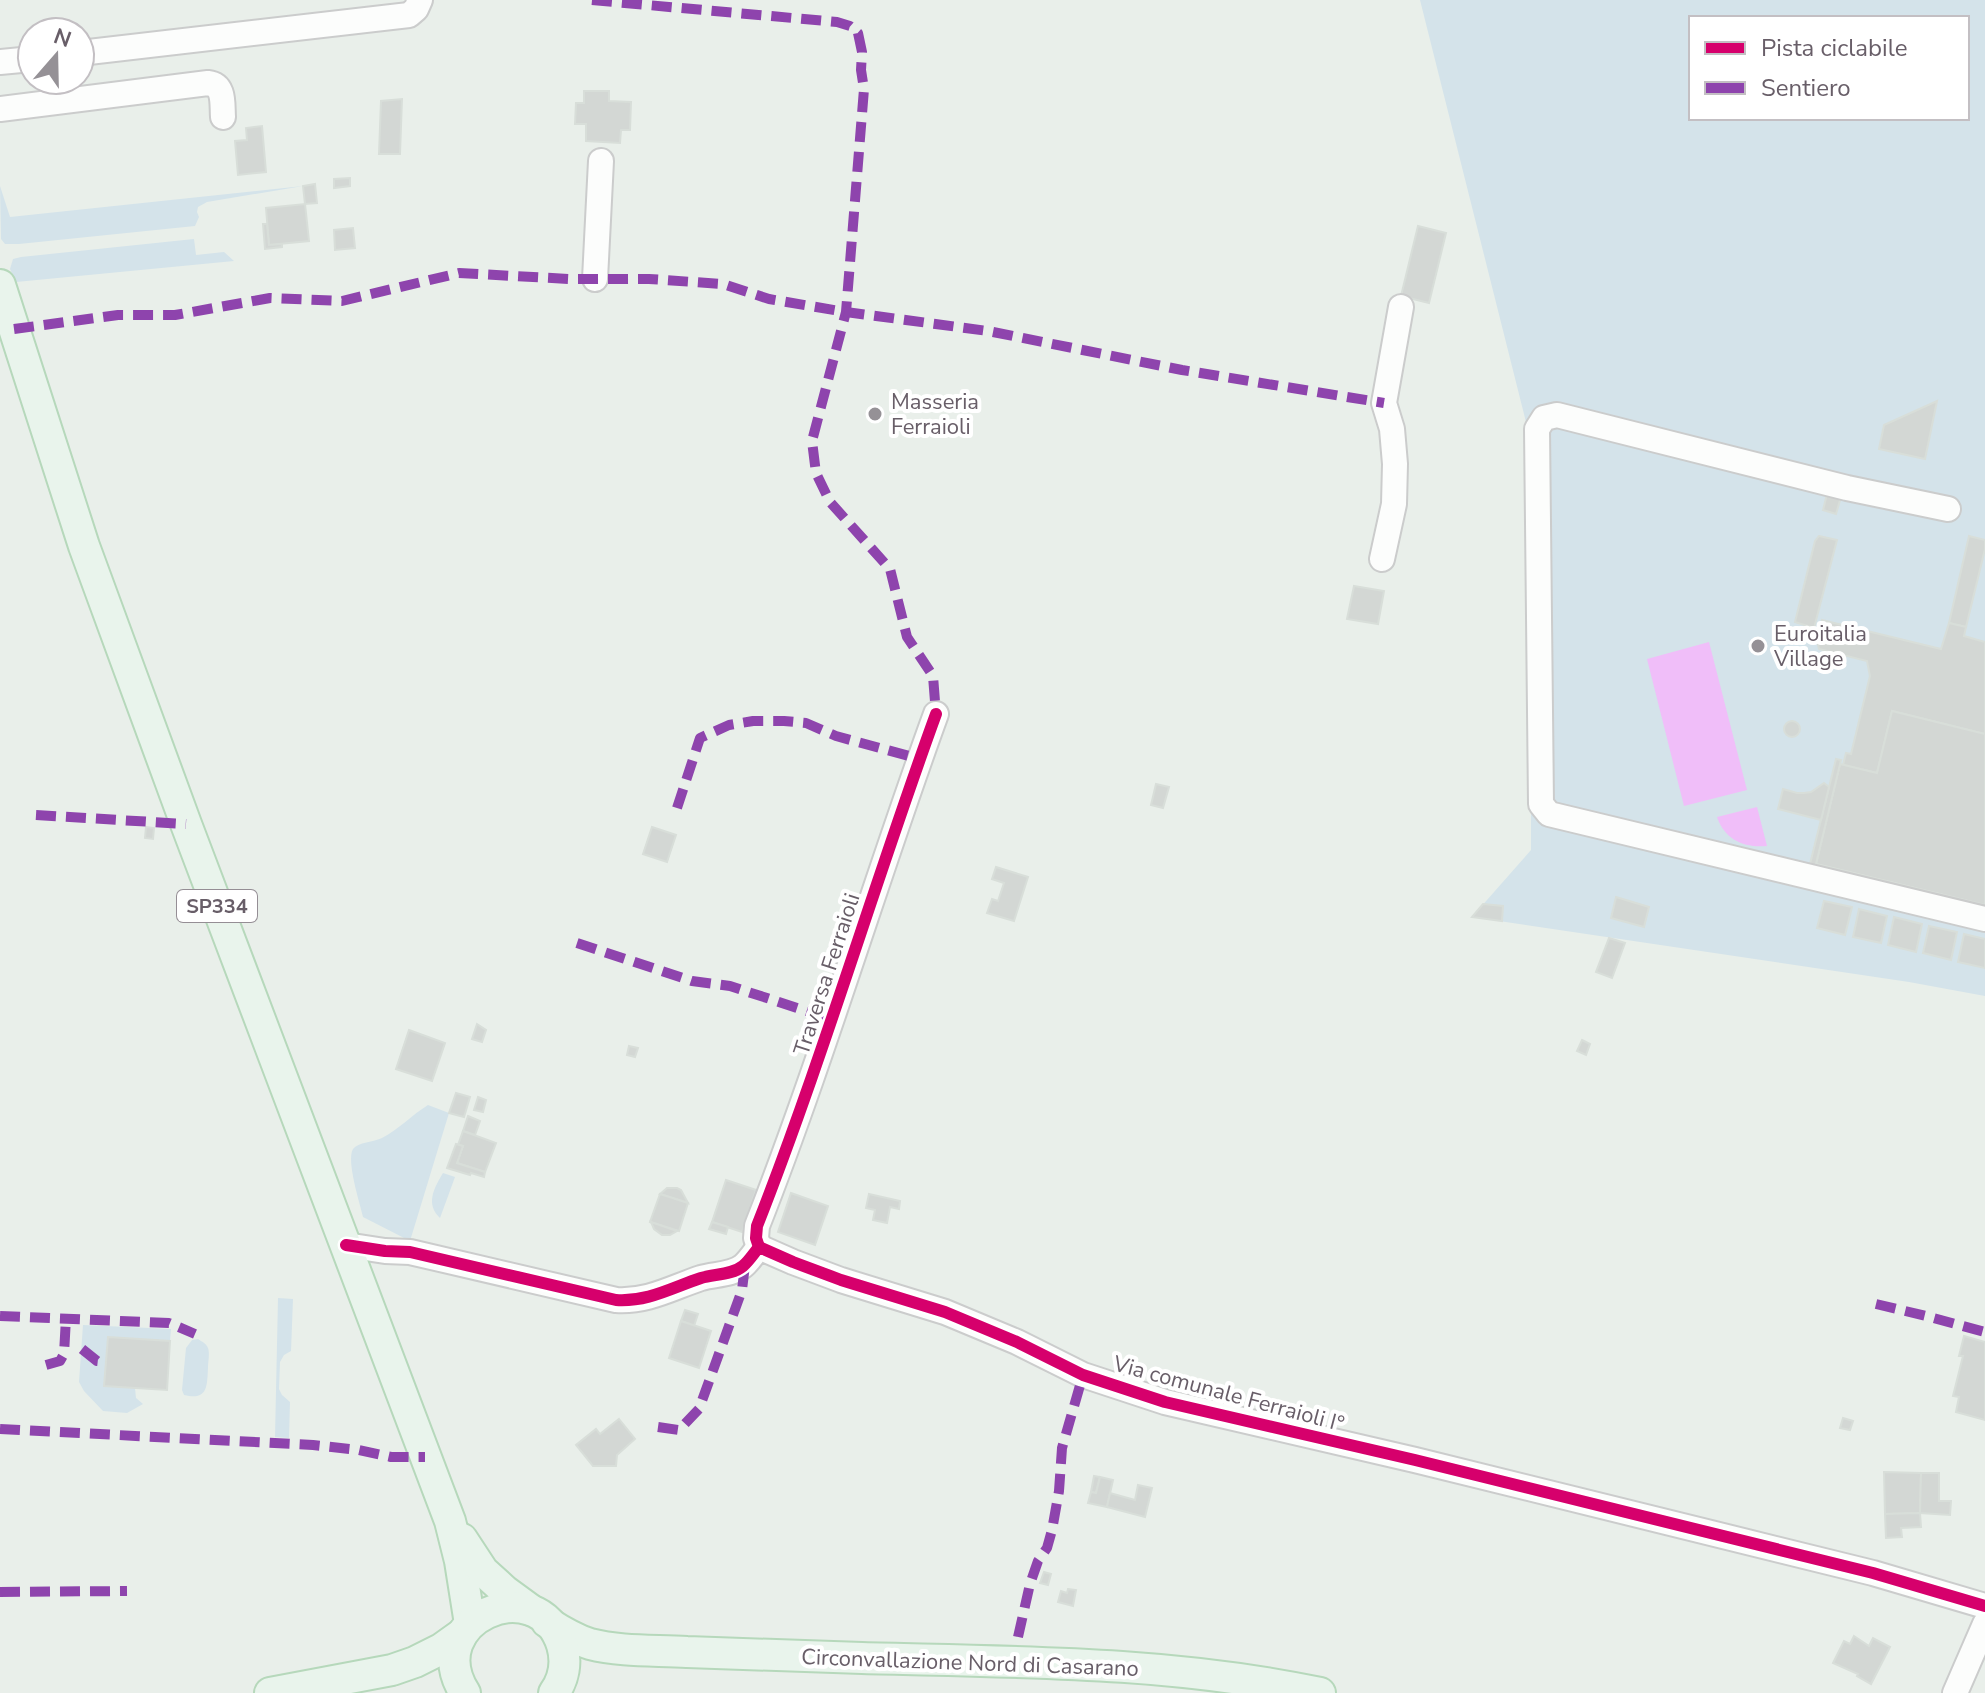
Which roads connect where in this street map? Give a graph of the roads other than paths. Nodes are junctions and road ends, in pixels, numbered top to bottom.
1 (420, 0) edge
2 (96, 51) edge
3 (0, 109) edge
4 (223, 117) dead end
5 (601, 161) dead end
6 (595, 279) dead end
7 (0, 285) edge
8 (1401, 307) dead end
9 (1948, 509) dead end
10 (1382, 559) dead end
11 (936, 714) dead end
12 (1985, 919) edge
13 (346, 1245) junction
14 (759, 1247) junction
15 (450, 1521) junction
16 (1985, 1606) edge
17 (542, 1618) junction
18 (1985, 1624) edge
19 (466, 1629) junction
20 (618, 1649) junction
21 (392, 1670) junction
22 (557, 1688) edge
23 (270, 1693) edge
24 (458, 1693) edge
25 (465, 1693) edge
26 (1320, 1693) edge
27 (1955, 1693) edge

1 - 2 street
3 - 4 street
5 - 6 street
7 - 13 main road, SP334
8 - 10 street
9 - 12 street
11 - 14 street, Traversa Ferraioli
13 - 14 street
13 - 15 main road, SP334
14 - 16 street, Via comunale Ferraioli I°
15 - 17 main road
15 - 19 main road
17 - 19 main road
17 - 20 main road
17 - 22 main road
18 - 27 street
19 - 21 main road
19 - 25 main road
20 - 22 main road
20 - 26 main road, Circonvallazione Nord di Casarano
21 - 23 main road
21 - 24 main road

